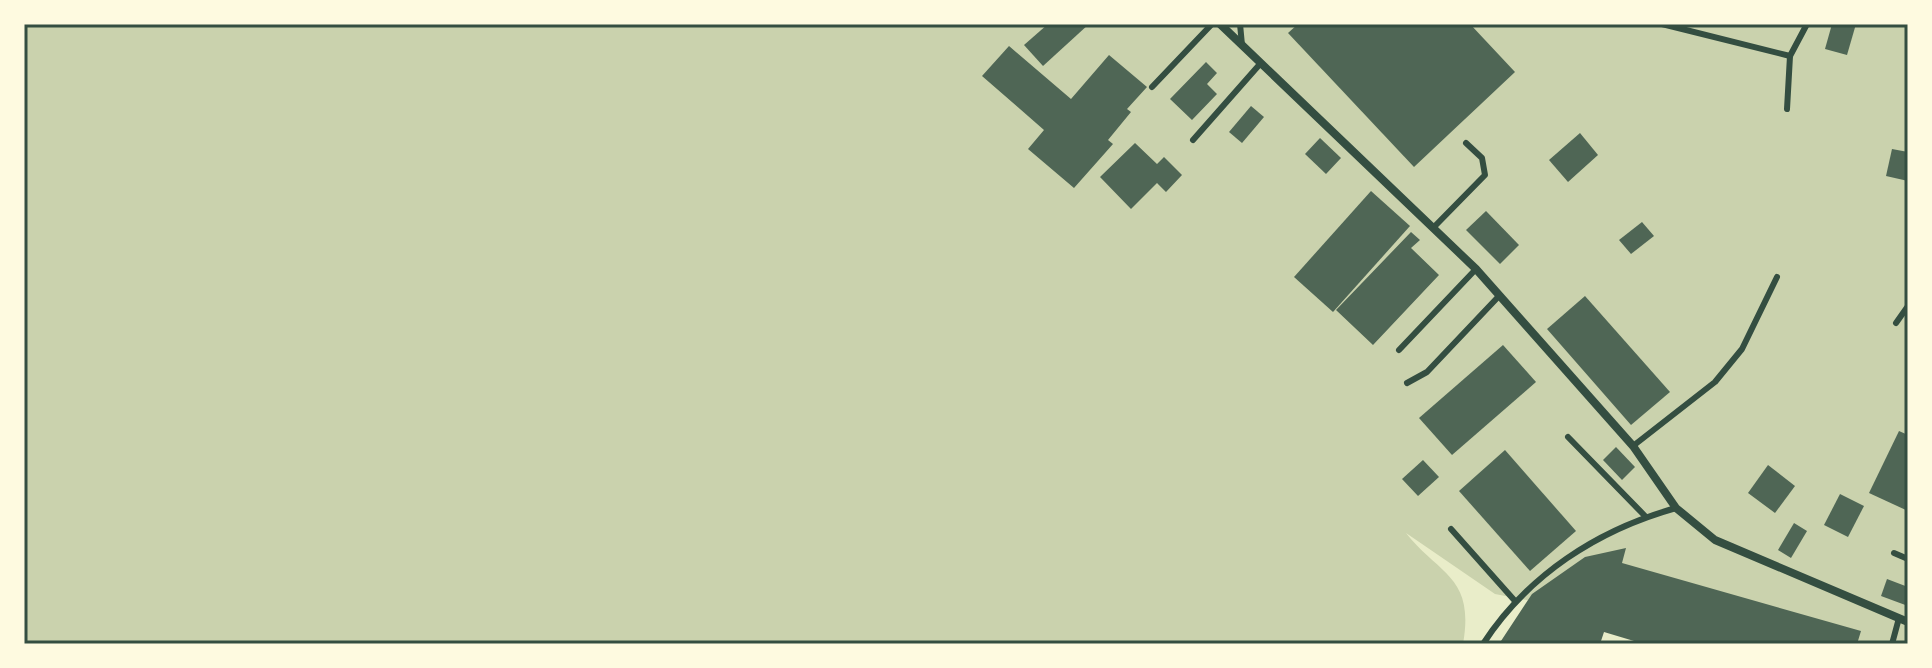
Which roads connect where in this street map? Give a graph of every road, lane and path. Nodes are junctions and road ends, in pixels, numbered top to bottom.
1 (1212, 24) edge
2 (1220, 24) edge
3 (1240, 24) edge
4 (1662, 24) edge
5 (1807, 24) edge
6 (1242, 45) junction
7 (1790, 56) junction
8 (1260, 64) junction
9 (1152, 87) dead end
10 (1787, 109) dead end
11 (1193, 140) dead end
12 (1466, 143) dead end
13 (1433, 228) junction
14 (1476, 269) junction
15 (1777, 277) dead end
16 (1499, 296) junction
17 (1908, 306) edge
18 (1896, 323) dead end
19 (1399, 350) dead end
20 (1407, 383) dead end
21 (1568, 437) dead end
22 (1633, 446) junction
23 (1676, 508) junction
24 (1645, 516) junction
25 (1451, 529) dead end
26 (1894, 553) dead end
27 (1908, 559) edge
28 (1515, 601) junction
29 (1903, 620) edge
30 (1483, 644) edge
31 (1892, 644) edge

1 - 9 lane
2 - 6 street
3 - 6 lane
4 - 7 lane
5 - 7 lane
6 - 8 street
7 - 10 lane
8 - 11 lane
8 - 13 street
12 - 13 lane
13 - 14 street
14 - 16 street
14 - 19 lane
15 - 22 lane
16 - 20 lane
16 - 22 street
17 - 18 lane
21 - 24 lane
22 - 23 street
23 - 24 lane
23 - 29 street
24 - 28 lane
25 - 28 lane
26 - 27 lane
28 - 30 lane
29 - 31 lane

